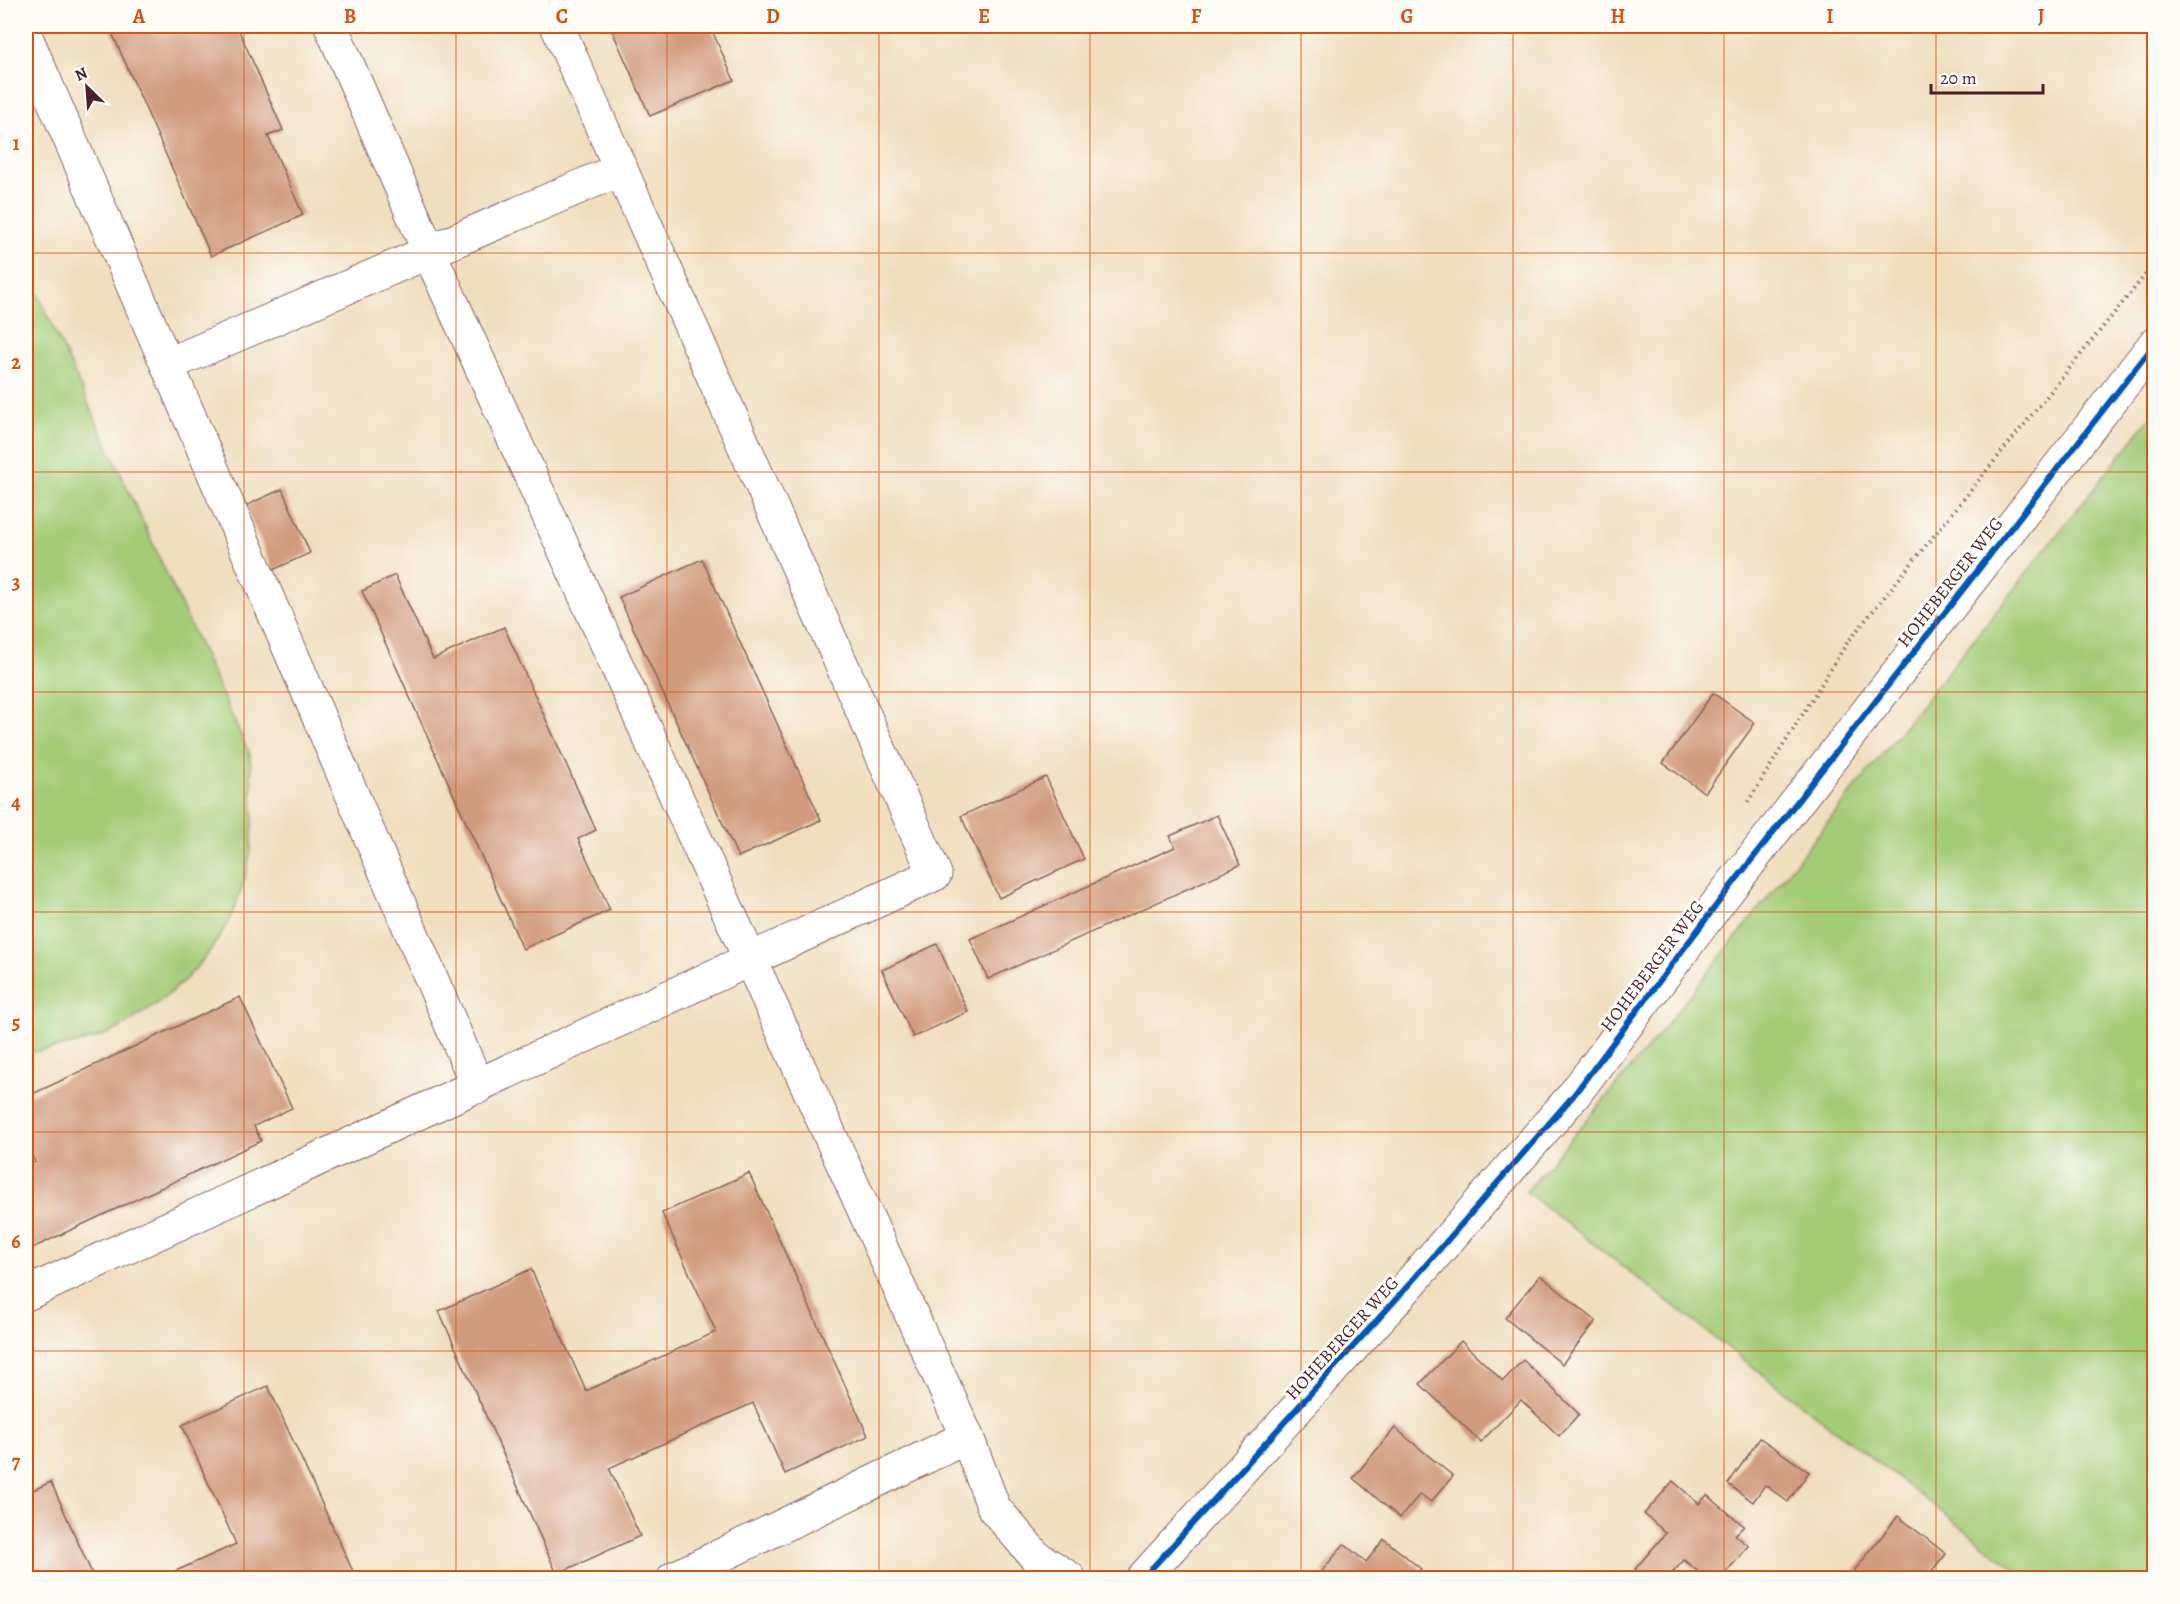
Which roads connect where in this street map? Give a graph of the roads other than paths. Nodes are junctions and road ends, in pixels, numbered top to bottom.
1 (331, 26) edge
2 (557, 26) edge
3 (26, 37) edge
4 (621, 169) junction
5 (429, 252) junction
6 (2154, 345) edge
7 (167, 365) junction
8 (750, 960) junction
9 (477, 1087) junction
10 (26, 1294) edge
11 (967, 1437) junction
12 (674, 1578) edge
13 (1070, 1578) edge
14 (1143, 1578) edge

1 - 5 street
2 - 4 street
3 - 7 street
4 - 5 street
4 - 8 street
5 - 7 street
5 - 8 street
6 - 14 street, HOHEBERGER WEG
7 - 9 street
8 - 9 street
8 - 11 street
9 - 10 street
11 - 12 street
11 - 13 street

